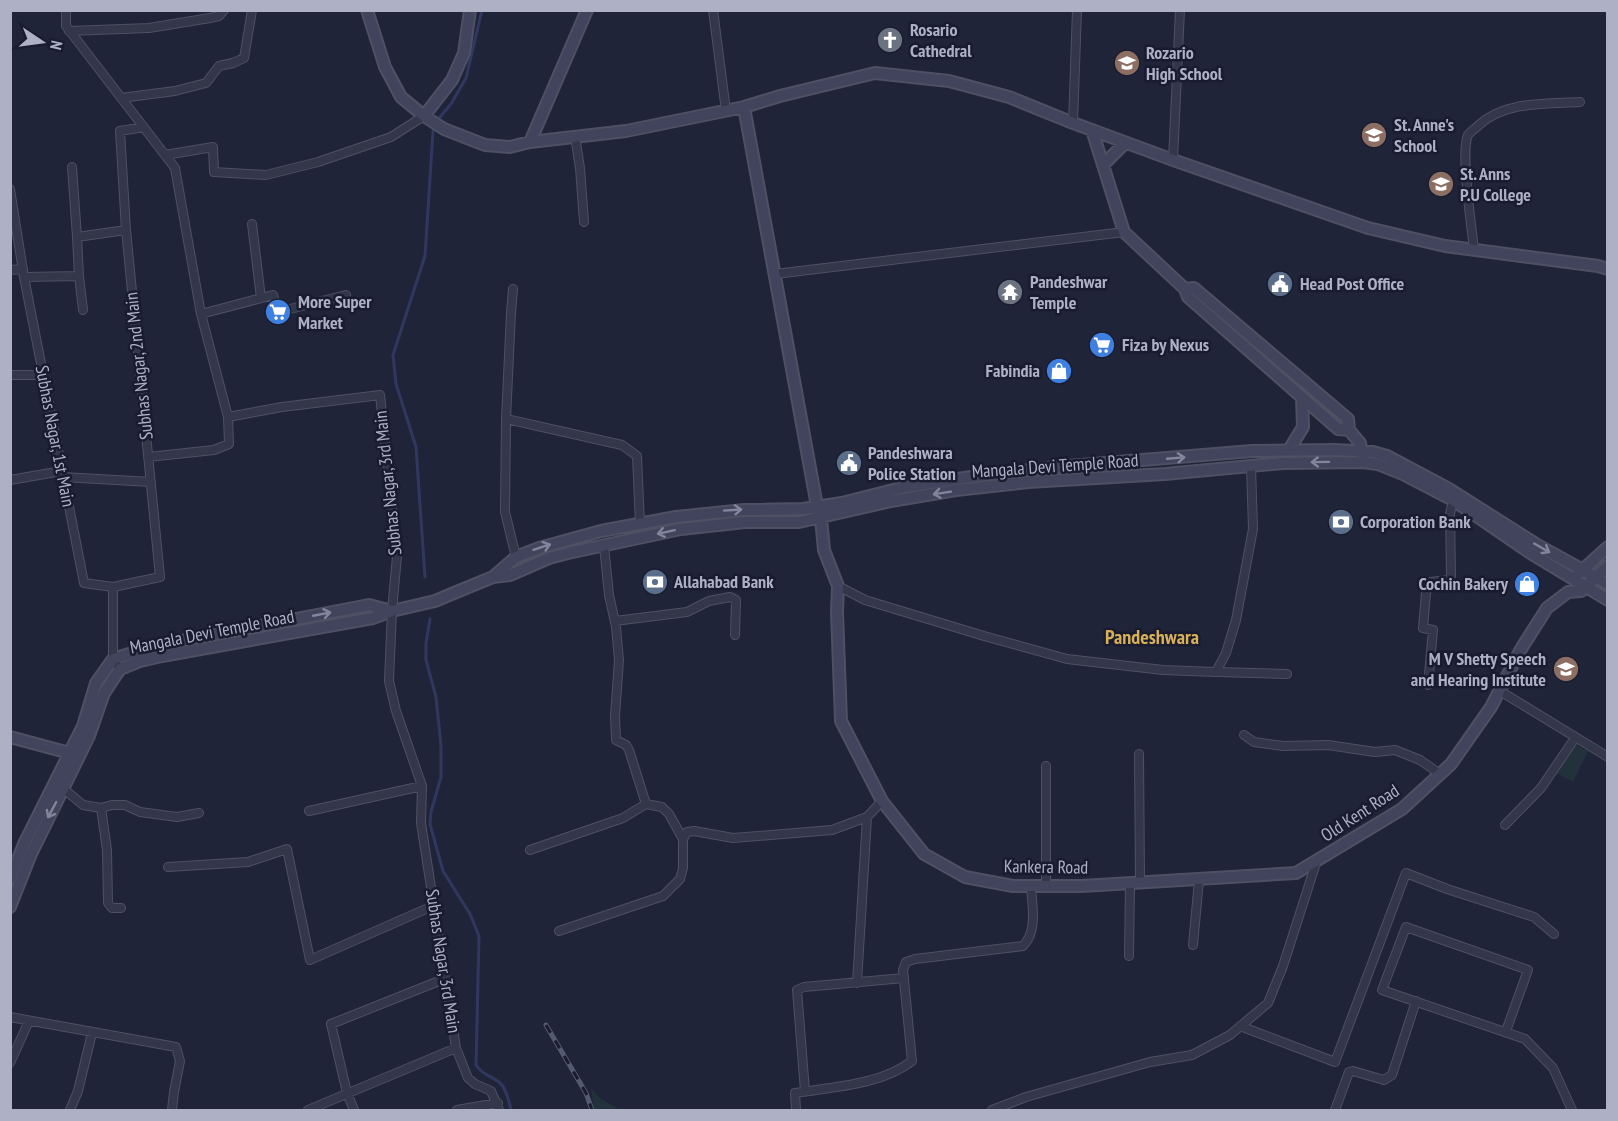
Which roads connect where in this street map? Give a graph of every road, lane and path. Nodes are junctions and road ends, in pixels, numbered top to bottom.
1 (66, 10) edge
2 (224, 10) edge
3 (252, 10) edge
4 (367, 10) edge
5 (470, 10) edge
6 (587, 10) edge
7 (713, 10) edge
8 (1077, 10) edge
9 (1180, 10) edge
10 (69, 31) junction
11 (121, 98) junction
12 (1580, 102) dead end
13 (744, 107) junction
14 (726, 111) junction
15 (424, 116) junction
16 (1073, 123) junction
17 (144, 127) junction
18 (1092, 130) junction
19 (575, 136) junction
20 (530, 142) junction
21 (1125, 143) junction
22 (165, 155) junction
23 (1173, 160) junction
24 (1103, 165) junction
25 (72, 167) dead end
26 (10, 189) edge
27 (12, 213) edge
28 (584, 222) dead end
29 (252, 224) dead end
30 (126, 230) junction
31 (1124, 232) junction
32 (77, 237) junction
33 (1474, 250) junction
34 (1608, 269) edge
35 (10, 270) edge
36 (23, 273) junction
37 (775, 274) junction
38 (80, 276) junction
39 (513, 289) dead end
40 (1185, 289) junction
41 (346, 295) dead end
42 (261, 298) junction
43 (83, 310) dead end
44 (201, 314) junction
45 (10, 375) edge
46 (43, 375) junction
47 (1302, 398) junction
48 (228, 417) junction
49 (506, 418) junction
50 (1349, 430) junction
51 (1289, 450) junction
52 (148, 457) junction
53 (1362, 457) junction
54 (1251, 466) junction
55 (63, 474) junction
56 (10, 480) edge
57 (151, 482) junction
58 (878, 499) junction
59 (1453, 500) junction
60 (817, 506) junction
61 (821, 518) junction
62 (640, 524) junction
63 (601, 531) junction
64 (604, 546) junction
65 (1608, 547) edge
66 (516, 557) junction
67 (1608, 566) edge
68 (1582, 570) junction
69 (493, 577) junction
70 (1596, 577) junction
71 (1573, 579) junction
72 (1608, 584) edge
73 (838, 586) junction
74 (113, 587) junction
75 (1586, 587) junction
76 (1568, 592) junction
77 (1608, 600) edge
78 (392, 611) junction
79 (615, 621) junction
80 (735, 635) dead end
81 (113, 659) junction
82 (120, 669) junction
83 (1216, 672) junction
84 (1287, 674) dead end
85 (1428, 685) dead end
86 (1500, 691) junction
87 (1244, 735) dead end
88 (10, 737) edge
89 (1575, 738) junction
90 (76, 754) junction
91 (1139, 754) dead end
92 (1608, 757) edge
93 (1046, 766) dead end
94 (1440, 774) junction
95 (422, 786) junction
96 (64, 789) junction
97 (882, 801) junction
98 (646, 804) junction
99 (101, 808) junction
100 (309, 811) dead end
101 (199, 813) dead end
102 (867, 817) junction
103 (1505, 825) dead end
104 (683, 839) junction
105 (530, 850) dead end
106 (1318, 859) junction
107 (168, 867) dead end
108 (10, 879) edge
109 (1199, 880) junction
110 (1135, 883) junction
111 (1031, 886) junction
112 (1046, 886) junction
113 (435, 905) junction
114 (10, 907) edge
115 (121, 908) dead end
116 (559, 931) dead end
117 (1554, 934) dead end
118 (1193, 945) dead end
119 (1129, 956) dead end
120 (904, 978) junction
121 (444, 979) junction
122 (857, 983) junction
123 (1416, 1001) junction
124 (10, 1017) edge
125 (29, 1021) junction
126 (1240, 1026) junction
127 (1506, 1031) junction
128 (92, 1033) junction
129 (456, 1048) junction
130 (10, 1064) edge
131 (805, 1092) junction
132 (347, 1093) junction
133 (499, 1107) edge
134 (70, 1110) edge
135 (172, 1110) edge
136 (308, 1110) edge
137 (354, 1110) edge
138 (457, 1110) edge
139 (795, 1110) edge
140 (992, 1110) edge
141 (1335, 1110) edge
142 (1572, 1110) edge

1 - 10 street
2 - 10 street
3 - 11 street
4 - 15 main road
5 - 15 main road
6 - 20 main road
7 - 14 street
8 - 16 street
9 - 23 street
10 - 11 street
11 - 17 street
12 - 33 street
13 - 14 main road
13 - 16 main road
13 - 37 main road
14 - 19 main road
15 - 20 main road
15 - 22 street
16 - 18 main road
17 - 22 street
17 - 30 street, Subhas Nagar, 2nd Main
18 - 21 main road
18 - 24 main road
19 - 20 main road
19 - 28 street
21 - 23 main road
21 - 24 main road
22 - 44 street
23 - 33 main road
24 - 31 main road
25 - 32 street
26 - 27 street, Subhas Nagar, 1st Main
27 - 36 street, Subhas Nagar, 1st Main
29 - 42 street
30 - 32 street
30 - 52 street, Subhas Nagar, 2nd Main
31 - 37 street
31 - 40 main road
32 - 38 street
33 - 34 main road
35 - 36 street
36 - 38 street
36 - 46 street, Subhas Nagar, 1st Main
37 - 60 main road
38 - 43 street
39 - 49 street
40 - 47 main road
40 - 50 main road
41 - 42 street
42 - 44 street
44 - 48 street
45 - 46 street
46 - 55 street, Subhas Nagar, 1st Main
47 - 50 main road
47 - 51 main road
48 - 52 street
48 - 78 street, Subhas Nagar, 3rd Main
49 - 62 street
49 - 66 street
50 - 53 main road
51 - 53 main road, Mangala Devi Temple Road
58 -> 51 main road, Mangala Devi Temple Road
52 - 57 street, Subhas Nagar, 2nd Main
53 -> 54 main road, Mangala Devi Temple Road
53 - 59 main road, Mangala Devi Temple Road
53 -> 68 main road
54 -> 58 main road, Mangala Devi Temple Road
54 - 83 street
55 - 56 street
55 - 57 street
55 - 74 street, Subhas Nagar, 1st Main
57 - 74 street, Subhas Nagar, 2nd Main
58 - 60 main road, Mangala Devi Temple Road
58 - 61 main road, Mangala Devi Temple Road
59 - 71 main road, Mangala Devi Temple Road
59 - 85 street
60 - 61 main road
62 -> 60 main road, Mangala Devi Temple Road
61 -> 64 main road, Mangala Devi Temple Road
61 - 73 main road
62 - 63 main road, Mangala Devi Temple Road
63 - 64 main road
66 -> 63 main road, Mangala Devi Temple Road
64 - 69 main road, Mangala Devi Temple Road
64 - 79 street
65 - 68 main road
66 - 69 main road, Mangala Devi Temple Road
67 - 70 main road
68 - 70 main road
68 - 71 main road
69 - 78 main road, Mangala Devi Temple Road
70 - 72 main road
70 - 75 main road
71 - 75 main road, Mangala Devi Temple Road
71 - 76 main road
73 - 83 street
73 - 97 main road, Kankera Road
74 - 81 street
75 - 76 main road
75 - 77 main road, Mangala Devi Temple Road
76 - 86 main road, Old Kent Road
81 -> 78 main road, Mangala Devi Temple Road
78 - 82 main road, Mangala Devi Temple Road
78 - 95 street, Subhas Nagar, 3rd Main
79 - 80 street
79 - 98 street
81 - 82 street
81 - 90 main road, Mangala Devi Temple Road
82 - 90 main road, Mangala Devi Temple Road
83 - 84 street
86 - 89 street
86 - 94 main road, Old Kent Road
87 - 94 street
88 - 90 main road
89 - 92 street
89 - 103 street
90 - 96 main road, Mangala Devi Temple Road
90 - 108 main road, Mangala Devi Temple Road
91 - 110 street
93 - 112 street
94 - 106 main road, Old Kent Road
95 - 100 street
95 - 113 street, Subhas Nagar, 3rd Main
96 - 99 street
96 -> 114 main road, Mangala Devi Temple Road
97 - 102 street
97 - 111 main road, Kankera Road
98 - 104 street
98 - 105 street
99 - 101 street
99 - 115 street
102 - 104 street
102 - 122 street
104 - 116 street
106 - 109 main road, Kankera Road
106 - 126 street
107 - 113 street
109 - 110 main road, Kankera Road
109 - 118 street
110 - 112 main road, Kankera Road
110 - 119 street
111 - 112 main road, Kankera Road
111 - 120 street
113 - 121 street, Subhas Nagar, 3rd Main
117 - 126 street
120 - 122 street
120 - 131 street
121 - 129 street, Subhas Nagar, 3rd Main
121 - 132 street
122 - 131 street
123 - 127 street
123 - 127 street
123 - 141 street
124 - 125 street
125 - 128 street
125 - 130 street
126 - 140 street
127 - 142 street
128 - 134 street
128 - 135 street
129 - 132 street
129 - 133 street, Subhas Nagar, 3rd Main
131 - 139 street
132 - 136 street
132 - 137 street
133 - 138 street

